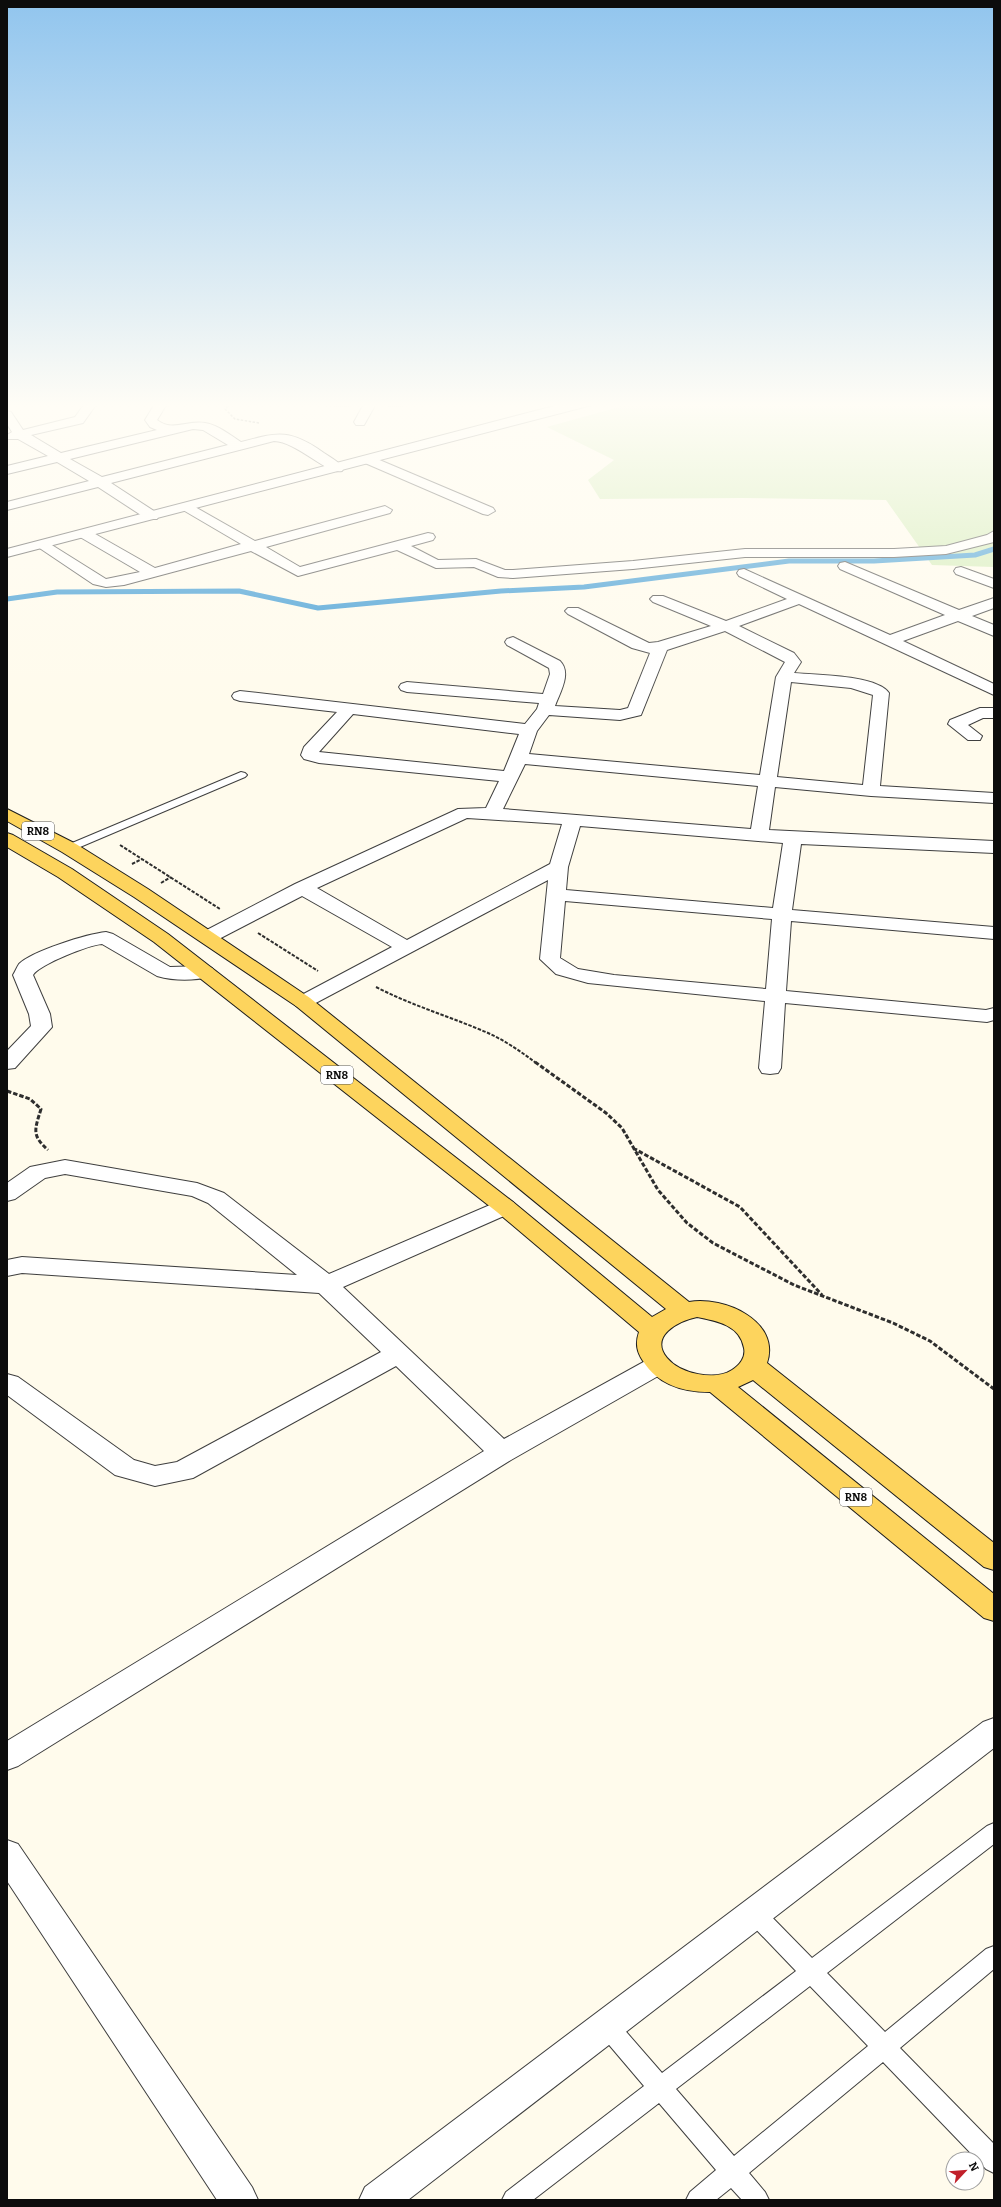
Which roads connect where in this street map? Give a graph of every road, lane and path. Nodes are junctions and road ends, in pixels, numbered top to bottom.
1 (135, 505) edge
2 (196, 505) edge
3 (472, 505) edge
4 (188, 507) junction
5 (385, 510) dead end
6 (488, 512) dead end
7 (152, 516) junction
8 (85, 534) junction
9 (994, 535) edge
10 (428, 537) dead end
11 (42, 545) junction
12 (252, 546) junction
13 (398, 546) junction
14 (7, 553) edge
15 (845, 566) dead end
16 (961, 571) dead end
17 (153, 573) junction
18 (744, 573) dead end
19 (994, 584) edge
20 (658, 599) dead end
21 (800, 599) junction
22 (994, 603) edge
23 (573, 611) dead end
24 (959, 616) junction
25 (726, 626) junction
26 (994, 631) edge
27 (889, 641) junction
28 (513, 642) dead end
29 (660, 647) junction
30 (784, 677) junction
31 (407, 687) dead end
32 (994, 690) edge
33 (240, 696) dead end
34 (547, 704) junction
35 (349, 709) junction
36 (994, 713) edge
37 (529, 730) junction
38 (974, 736) dead end
39 (519, 758) junction
40 (241, 775) dead end
41 (508, 777) junction
42 (766, 782) junction
43 (871, 791) junction
44 (994, 798) edge
45 (492, 813) junction
46 (7, 814) edge
47 (572, 821) junction
48 (102, 834) junction
49 (759, 835) junction
50 (793, 838) junction
51 (7, 839) edge
52 (994, 847) edge
53 (69, 848) junction
54 (559, 867) junction
55 (302, 888) junction
56 (557, 895) junction
57 (782, 914) junction
58 (238, 920) junction
59 (994, 934) edge
60 (208, 937) junction
61 (407, 948) junction
62 (205, 972) junction
63 (339, 984) junction
64 (776, 996) junction
65 (303, 1002) junction
66 (994, 1014) edge
67 (7, 1063) edge
68 (770, 1068) dead end
69 (7, 1091) edge
70 (633, 1148) junction
71 (65, 1167) junction
72 (7, 1194) edge
73 (505, 1207) junction
74 (7, 1268) edge
75 (326, 1285) junction
76 (824, 1297) junction
77 (684, 1310) junction
78 (652, 1330) junction
79 (398, 1354) junction
80 (658, 1365) junction
81 (753, 1366) junction
82 (9, 1383) dead end
83 (717, 1384) junction
84 (994, 1389) edge
85 (502, 1453) junction
86 (994, 1559) edge
87 (994, 1610) edge
88 (994, 1731) edge
89 (7, 1758) edge
90 (994, 1832) edge
91 (7, 1854) edge
92 (754, 1913) junction
93 (994, 1956) edge
94 (811, 1972) junction
95 (607, 2026) junction
96 (884, 2046) junction
97 (661, 2088) junction
98 (994, 2161) edge
99 (732, 2172) junction
100 (239, 2200) edge
101 (378, 2200) edge
102 (514, 2200) edge
103 (698, 2200) edge
104 (757, 2200) edge

1 - 7 street
2 - 4 street
3 - 6 street
4 - 7 street
4 - 12 street
5 - 12 street
7 - 8 street
8 - 11 street
8 - 17 street
9 - 13 street
10 - 13 street
11 - 14 street
11 - 17 street
12 - 13 street
12 - 17 street
15 - 24 street
16 - 19 street
18 - 21 street
20 - 25 street
21 - 25 street
21 - 27 street
22 - 24 street
23 - 29 street
24 - 26 street
24 - 27 street
25 - 29 street
25 - 30 street
27 - 32 street
28 - 34 street
29 - 34 street
30 - 42 street
30 - 43 street
31 - 34 street
33 - 35 street
34 - 37 street
35 - 37 street
35 - 41 street
36 - 38 street
37 - 39 street
39 - 41 street
39 - 42 street
40 - 48 lane
41 - 45 street
42 - 43 street
42 - 49 street
43 - 44 street
45 - 47 street
45 - 55 street
46 - 53 main road, RN8
47 - 49 street
47 - 54 street
48 - 53 lane
48 - 58 path
49 - 50 street
50 - 52 street
50 - 57 street
51 - 62 main road, RN8
53 - 60 main road, RN8
54 - 56 street
54 - 61 street
55 - 58 street
55 - 61 street
56 - 57 street
56 - 64 street
57 - 59 street
57 - 64 street
58 - 60 street
58 - 63 path
60 - 65 main road, RN8
61 - 63 street
62 - 67 street
62 - 73 main road, RN8
63 - 65 street
63 - 70 path
64 - 66 street
64 - 68 street
65 - 77 main road, RN8
69 - 71 path
70 - 76 path
70 - 76 path
71 - 72 street
71 - 75 street
73 - 75 street
73 - 78 main road, RN8
74 - 75 street
75 - 79 street
76 - 84 path
77 - 78 main road
77 - 81 main road
78 - 80 main road
79 - 82 street
79 - 85 street
80 - 83 main road
80 - 85 street
81 - 83 main road
81 - 86 main road
83 - 87 main road, RN8
85 - 89 street
88 - 92 street
90 - 94 lane
91 - 100 street
92 - 94 lane
92 - 95 street
93 - 96 lane
94 - 96 lane
94 - 97 lane
95 - 97 lane
95 - 101 street
96 - 98 lane
96 - 99 lane
97 - 99 lane
97 - 102 lane
99 - 103 lane
99 - 104 lane

